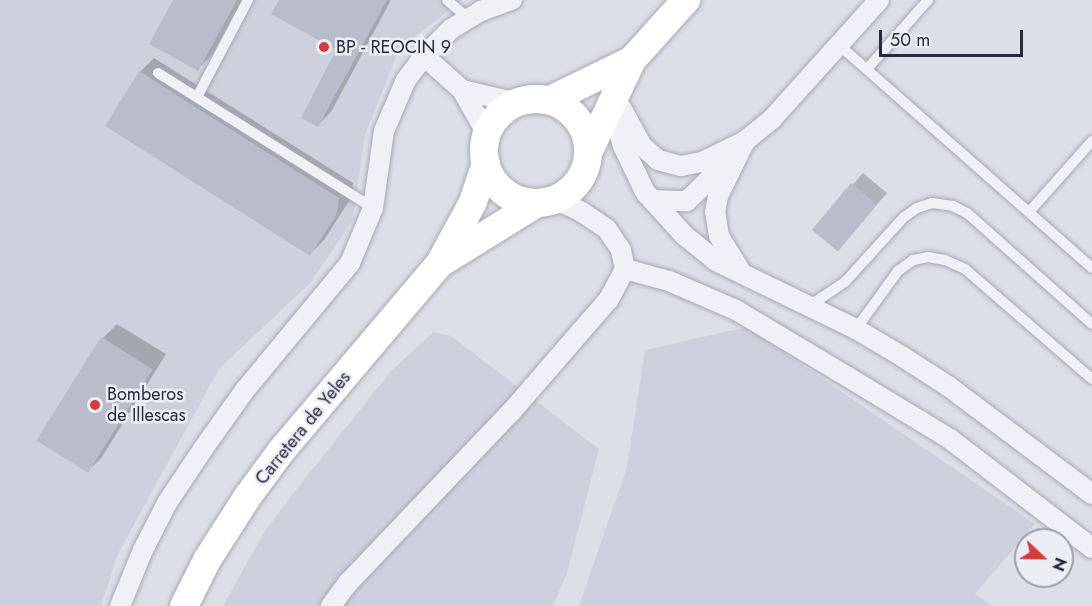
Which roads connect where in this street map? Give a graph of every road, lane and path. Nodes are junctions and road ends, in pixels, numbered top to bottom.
1 (248, 0) edge
2 (447, 0) edge
3 (513, 0) edge
4 (686, 0) edge
5 (879, 0) edge
6 (928, 0) edge
7 (468, 18) junction
8 (838, 45) junction
9 (423, 56) junction
10 (632, 60) junction
11 (867, 69) junction
12 (158, 73) dead end
13 (462, 90) junction
14 (196, 97) junction
15 (552, 99) junction
16 (614, 99) junction
17 (514, 102) junction
18 (486, 132) junction
19 (745, 141) junction
20 (1092, 141) edge
21 (590, 151) junction
22 (486, 163) junction
23 (652, 200) junction
24 (545, 203) junction
25 (373, 208) junction
26 (1029, 213) junction
27 (440, 263) junction
28 (1092, 268) edge
29 (626, 269) junction
30 (742, 274) junction
31 (809, 306) junction
32 (1092, 324) edge
33 (856, 329) junction
34 (1092, 379) edge
35 (1092, 494) edge
36 (1092, 548) edge
37 (120, 606) edge
38 (184, 606) edge
39 (331, 606) edge

1 - 14 lane
2 - 7 lane
3 - 7 street
4 - 10 main road
5 - 8 street
6 - 11 lane
7 - 9 street
8 - 11 lane
8 - 19 street
9 - 13 street
9 - 25 street
10 - 15 main road
10 - 16 main road
11 - 26 lane
12 - 14 lane
13 - 17 street
13 - 18 street
14 - 25 lane
15 - 17 main road
15 - 21 main road
16 - 19 street
16 - 21 main road
16 - 23 street
17 - 18 main road
18 - 22 main road
19 - 23 street
19 - 30 street
20 - 26 lane
21 - 24 main road
22 - 24 main road
22 - 27 main road, Carretera de Yeles
23 - 30 street
24 - 27 main road, Carretera de Yeles
24 - 29 street
25 - 37 street
26 - 28 lane
27 - 38 main road, Carretera de Yeles
29 - 36 street
29 - 39 street
30 - 31 street
31 - 32 lane
31 - 33 street
33 - 34 lane
33 - 35 street

